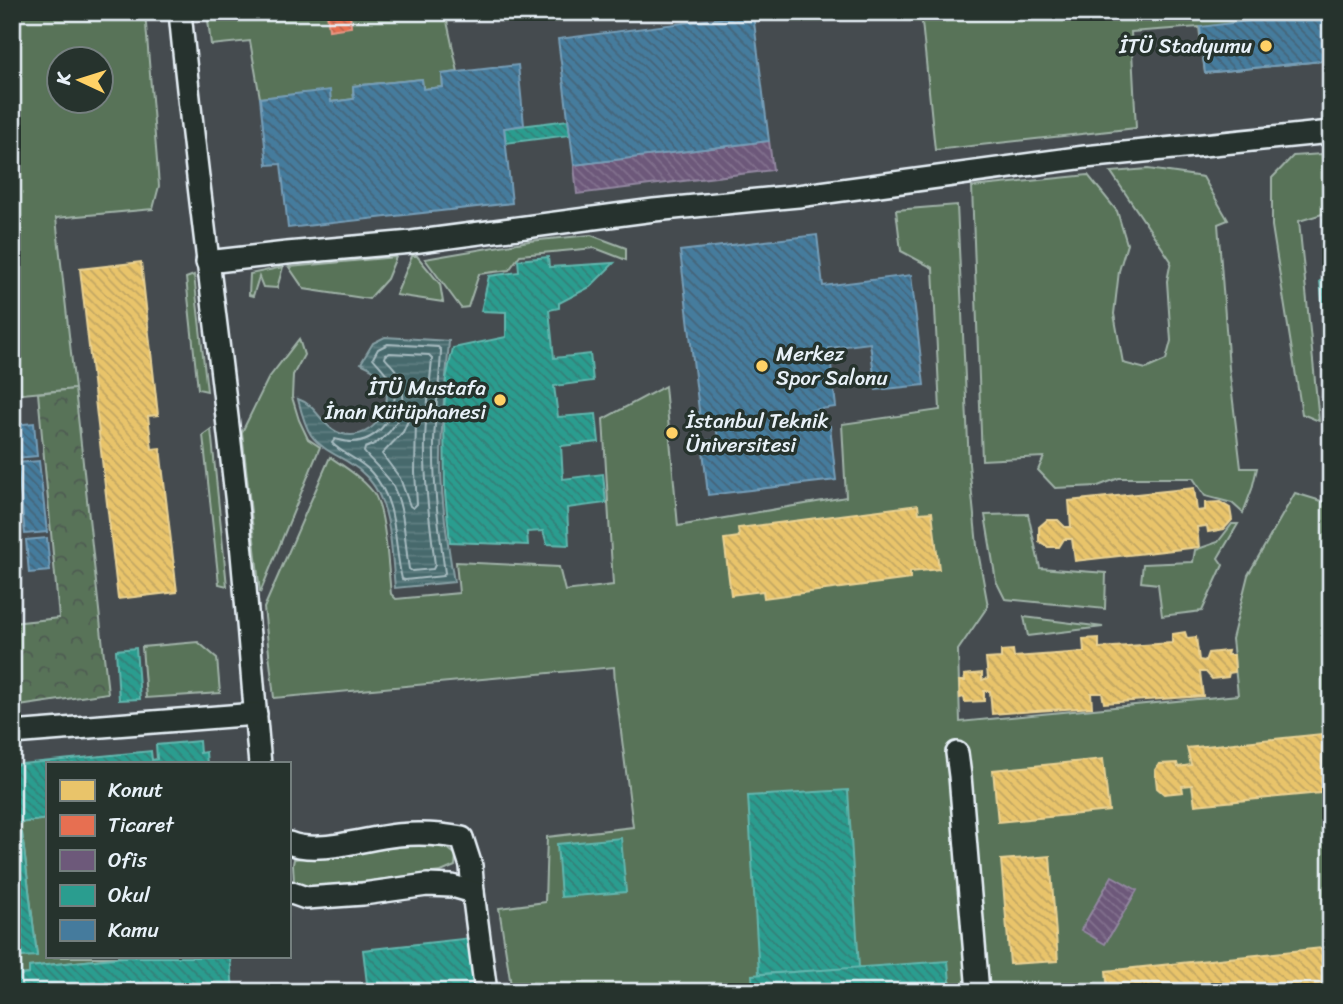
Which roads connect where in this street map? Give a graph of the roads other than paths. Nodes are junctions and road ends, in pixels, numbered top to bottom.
1 (180, 12) edge
2 (1331, 132) edge
3 (207, 262) junction
4 (256, 713) junction
5 (12, 733) edge
6 (957, 752) dead end
7 (260, 762) edge
8 (290, 843) edge
9 (290, 892) edge
10 (473, 892) junction
11 (486, 992) edge
12 (978, 992) edge

1 - 3 street
2 - 3 street
3 - 4 street
4 - 5 street
4 - 7 street
6 - 12 street
8 - 10 street
9 - 10 street
10 - 11 street

